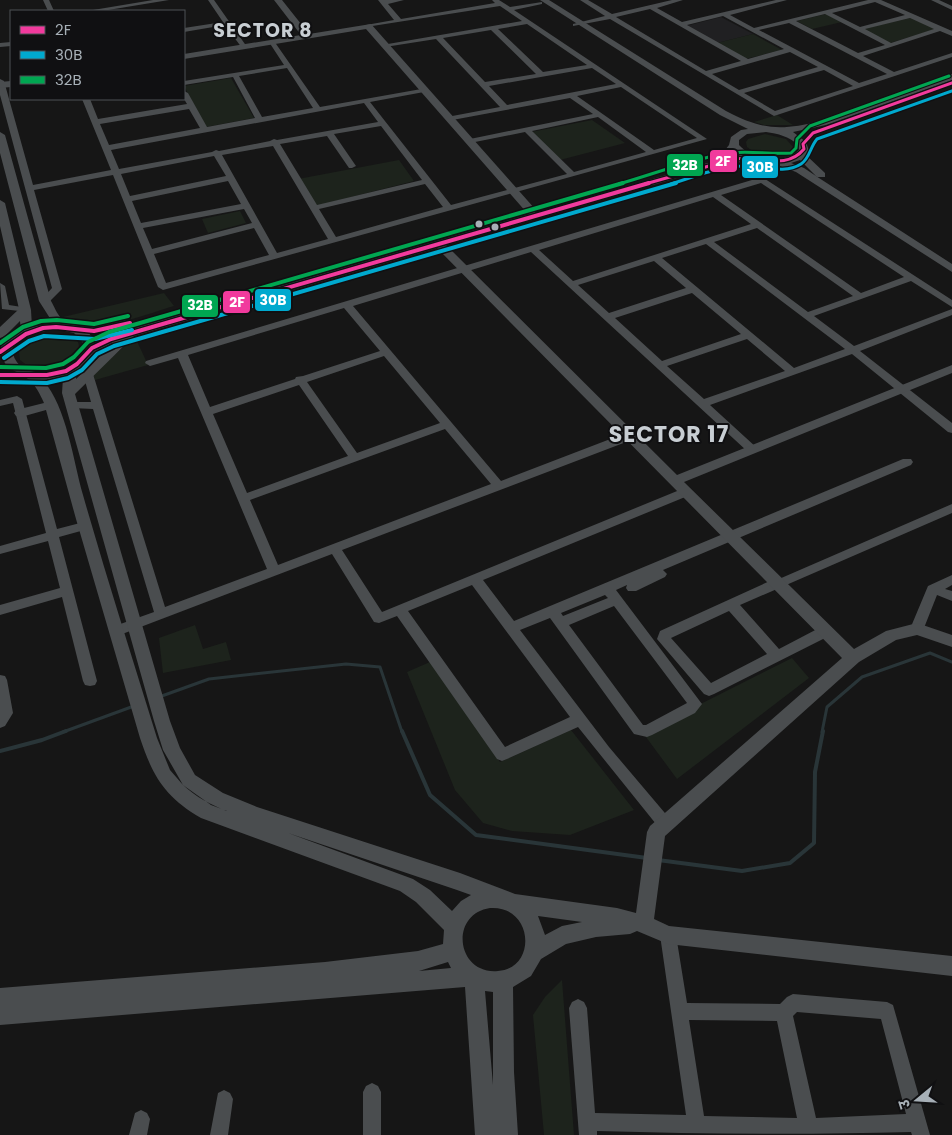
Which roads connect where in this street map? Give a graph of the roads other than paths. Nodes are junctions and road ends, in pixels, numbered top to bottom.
1 (166, 0) edge
2 (211, 0) edge
3 (278, 0) edge
4 (401, 0) edge
5 (583, 0) edge
6 (680, 0) edge
7 (784, 0) edge
8 (876, 0) edge
9 (934, 0) edge
10 (382, 1) edge
11 (540, 1) edge
12 (150, 2) junction
13 (497, 2) edge
14 (651, 7) junction
15 (952, 8) edge
16 (97, 10) edge
17 (154, 10) edge
18 (509, 10) junction
19 (825, 12) junction
20 (723, 14) junction
21 (612, 16) junction
22 (910, 16) junction
23 (400, 21) junction
24 (790, 21) junction
25 (528, 22) junction
26 (228, 23) junction
27 (578, 24) junction
28 (682, 24) junction
29 (368, 26) junction
30 (492, 27) junction
31 (859, 29) junction
32 (940, 29) junction
33 (185, 30) edge
34 (753, 30) junction
35 (952, 34) edge
36 (307, 37) junction
37 (438, 37) junction
38 (272, 42) junction
39 (385, 45) junction
40 (891, 45) junction
41 (244, 47) junction
42 (790, 50) junction
43 (952, 55) edge
44 (857, 56) junction
45 (185, 57) edge
46 (747, 62) junction
47 (288, 66) junction
48 (593, 66) junction
49 (824, 68) junction
50 (706, 72) junction
51 (541, 74) junction
52 (235, 75) junction
53 (894, 75) junction
54 (952, 77) edge
55 (185, 83) edge
56 (952, 83) edge
57 (0, 84) edge
58 (483, 85) junction
59 (622, 85) junction
60 (859, 86) junction
61 (424, 90) junction
62 (740, 92) junction
63 (185, 95) edge
64 (571, 95) junction
65 (86, 100) edge
66 (365, 100) junction
67 (192, 106) junction
68 (506, 108) junction
69 (318, 109) junction
70 (598, 115) junction
71 (450, 119) junction
72 (260, 120) junction
73 (95, 122) junction
74 (382, 123) junction
75 (526, 129) junction
76 (759, 129) junction
77 (205, 130) junction
78 (778, 131) junction
79 (329, 133) junction
80 (0, 134) edge
81 (470, 141) junction
82 (274, 142) junction
83 (734, 142) junction
84 (106, 148) junction
85 (802, 150) junction
86 (216, 152) junction
87 (653, 153) junction
88 (749, 158) junction
89 (778, 162) junction
90 (352, 166) dead end
91 (116, 172) junction
92 (572, 175) junction
93 (230, 178) junction
94 (428, 181) junction
95 (29, 188) junction
96 (514, 191) junction
97 (714, 194) junction
98 (127, 199) junction
99 (0, 203) edge
100 (245, 206) junction
101 (314, 208) junction
102 (449, 208) junction
103 (531, 211) junction
104 (256, 225) junction
105 (757, 225) junction
106 (138, 226) junction
107 (334, 241) junction
108 (707, 242) junction
109 (438, 243) junction
110 (533, 249) junction
111 (149, 252) junction
112 (275, 257) junction
113 (655, 257) junction
114 (952, 261) edge
115 (952, 269) edge
116 (465, 270) junction
117 (913, 277) junction
118 (572, 284) junction
119 (0, 286) edge
120 (693, 289) junction
121 (860, 296) junction
122 (45, 301) junction
123 (952, 304) edge
124 (347, 305) junction
125 (24, 310) junction
126 (952, 312) edge
127 (806, 316) junction
128 (608, 317) junction
129 (73, 328) junction
130 (132, 332) junction
131 (27, 333) junction
132 (0, 334) edge
133 (748, 335) junction
134 (3, 350) edge
135 (90, 350) junction
136 (853, 350) junction
137 (386, 352) junction
138 (182, 354) junction
139 (150, 363) dead end
140 (660, 365) junction
141 (72, 368) junction
142 (952, 369) edge
143 (793, 372) junction
144 (16, 374) junction
145 (88, 374) junction
146 (0, 375) edge
147 (32, 377) junction
148 (300, 379) junction
149 (903, 388) junction
150 (70, 399) junction
151 (0, 403) edge
152 (702, 404) junction
153 (50, 405) junction
154 (98, 406) junction
155 (207, 412) junction
156 (21, 413) junction
157 (446, 424) junction
158 (952, 428) edge
159 (630, 436) junction
160 (751, 448) junction
161 (354, 457) junction
162 (907, 462) dead end
163 (674, 481) junction
164 (499, 486) junction
165 (686, 492) junction
166 (244, 498) junction
167 (952, 508) edge
168 (84, 526) junction
169 (52, 535) junction
170 (728, 536) junction
171 (335, 549) junction
172 (0, 550) edge
173 (659, 566) junction
174 (275, 572) junction
175 (474, 578) junction
176 (952, 580) edge
177 (777, 584) junction
178 (632, 588) dead end
179 (933, 589) junction
180 (67, 591) junction
181 (612, 594) junction
182 (952, 596) edge
183 (731, 604) junction
184 (0, 610) edge
185 (400, 610) junction
186 (161, 615) junction
187 (556, 617) junction
188 (133, 625) junction
189 (511, 628) junction
190 (917, 630) junction
191 (117, 631) junction
192 (826, 632) junction
193 (952, 641) edge
194 (776, 655) junction
195 (853, 658) junction
196 (0, 680) edge
197 (90, 681) dead end
198 (142, 684) junction
199 (580, 719) junction
200 (0, 722) edge
201 (154, 724) junction
202 (665, 824) junction
203 (511, 903) junction
204 (644, 924) junction
205 (454, 927) junction
206 (668, 935) junction
207 (454, 952) junction
208 (535, 952) junction
209 (952, 966) edge
210 (474, 976) junction
211 (503, 981) junction
212 (0, 998) edge
213 (578, 1008) dead end
214 (679, 1012) junction
215 (784, 1013) junction
216 (0, 1016) edge
217 (372, 1092) dead end
218 (224, 1099) dead end
219 (919, 1127) edge
220 (587, 1128) edge
221 (697, 1130) edge
222 (809, 1131) edge
223 (219, 1135) edge
224 (372, 1135) edge
225 (486, 1135) edge
226 (507, 1135) edge

1 - 12 street
2 - 26 street
3 - 36 street
4 - 10 street
5 - 21 street
6 - 14 street
7 - 20 street
8 - 19 street
8 - 22 street
9 - 15 street
10 - 23 street
11 - 18 street
11 - 27 street
12 - 16 street
12 - 17 street
13 - 18 street
13 - 23 street
14 - 21 street
14 - 28 street
18 - 25 street
19 - 24 street
19 - 31 street
20 - 28 street
20 - 34 street
21 - 27 street
21 - 50 street
22 - 31 street
22 - 32 street
23 - 29 street
24 - 34 street
24 - 44 street
25 - 30 street
25 - 48 street
26 - 33 street
26 - 41 street
27 - 76 street
27 - 83 street
28 - 46 street
29 - 36 street
29 - 39 street
30 - 37 street
30 - 51 street
31 - 40 street
32 - 35 street
32 - 40 street
34 - 42 street
36 - 38 street
37 - 39 street
37 - 58 street
38 - 41 street
38 - 47 street
39 - 61 street
40 - 44 street
41 - 45 street
42 - 46 street
42 - 49 street
43 - 53 street
44 - 53 street
46 - 50 street
47 - 52 street
47 - 69 street
48 - 51 street
48 - 59 street
49 - 60 street
49 - 62 street
50 - 62 street
51 - 58 street
52 - 55 street
52 - 72 street
53 - 60 street
54 - 78 street
56 - 85 street
57 - 95 street
58 - 68 street
59 - 64 street
59 - 87 street
60 - 62 street
61 - 66 street
61 - 71 street
63 - 67 street
64 - 68 street
64 - 70 street
65 - 73 street
66 - 69 street
66 - 74 street
67 - 73 street
67 - 77 street
68 - 71 street
69 - 72 street
70 - 75 street
70 - 87 street
71 - 81 street
72 - 77 street
73 - 84 street
74 - 79 street
74 - 94 street
75 - 81 street
75 - 92 street
76 - 78 street
76 - 83 street
77 - 84 street
78 - 85 street
79 - 82 street
79 - 90 street
80 - 122 street
81 - 96 street
82 - 86 street
82 - 101 street
83 - 88 street
83 - 103 street
84 - 91 street
85 - 89 street
85 - 114 street
86 - 91 street
86 - 93 street
87 - 92 street
88 - 89 street
88 - 109 street
89 - 115 street
91 - 95 street
91 - 98 street
92 - 96 street
93 - 98 street
93 - 100 street
94 - 101 street
94 - 102 street
95 - 122 street
96 - 102 street
96 - 103 street
97 - 105 street
97 - 110 street
97 - 117 street
98 - 106 street
99 - 125 street
100 - 104 street
100 - 106 street
101 - 107 street
102 - 107 street
103 - 129 street
104 - 111 street
104 - 112 street
105 - 108 street
105 - 121 street
106 - 111 street
107 - 112 street
108 - 113 street
108 - 127 street
109 - 116 street
109 - 130 street
110 - 116 street
110 - 118 street
111 - 112 street
113 - 118 street
113 - 120 street
116 - 124 street
116 - 159 street
117 - 121 street
117 - 123 street
118 - 128 street
119 - 125 street
120 - 128 street
120 - 133 street
121 - 127 street
122 - 129 street
124 - 137 street
124 - 138 street
125 - 131 street
125 - 132 street
126 - 136 street
127 - 136 street
128 - 140 street
129 - 131 street
129 - 135 street
130 - 135 street
130 - 145 street
131 - 134 street
133 - 140 street
133 - 143 street
134 - 144 street
135 - 141 street
136 - 143 street
136 - 149 street
137 - 148 street
137 - 157 street
138 - 139 street
138 - 155 street
140 - 152 street
141 - 147 street
141 - 150 street
142 - 149 street
143 - 152 street
144 - 146 street
144 - 147 street
145 - 150 street
145 - 154 street
147 - 153 street
148 - 155 street
148 - 161 street
149 - 158 street
149 - 160 street
150 - 154 street
150 - 188 street
151 - 156 street
152 - 160 street
153 - 156 street
153 - 168 street
154 - 186 street
155 - 166 street
156 - 169 street
157 - 161 street
157 - 164 street
159 - 163 street
159 - 164 street
160 - 163 street
161 - 166 street
162 - 170 street
163 - 165 street
164 - 171 street
165 - 170 street
165 - 175 street
166 - 174 street
167 - 177 street
168 - 169 street
168 - 191 street
169 - 172 street
169 - 180 street
170 - 173 street
170 - 177 street
171 - 174 street
171 - 185 street
173 - 178 street
173 - 181 street
174 - 186 street
175 - 185 street
175 - 189 street
176 - 179 street
177 - 183 street
177 - 192 street
179 - 182 street
179 - 190 street
180 - 184 street
180 - 197 street
181 - 187 street
181 - 187 street
183 - 194 street
183 - 194 street
185 - 199 street
186 - 188 street
187 - 189 street
188 - 191 street
188 - 198 street
189 - 199 street
190 - 193 street
190 - 195 street
191 - 198 street
192 - 194 street
192 - 195 street
195 - 202 street
196 - 200 street
198 - 201 street
199 - 202 street
201 - 203 street
201 - 205 street
202 - 204 street
203 - 204 street
203 - 205 street
203 - 208 street
204 - 206 street
204 - 208 street
205 - 207 street
206 - 209 street
206 - 214 street
207 - 210 street
207 - 212 street
208 - 211 street
210 - 211 street
210 - 216 street
210 - 225 street
211 - 226 street
213 - 220 street
214 - 215 street
214 - 221 street
215 - 219 street
215 - 222 street
217 - 224 street
218 - 223 street
219 - 222 street
220 - 221 street
221 - 222 street

